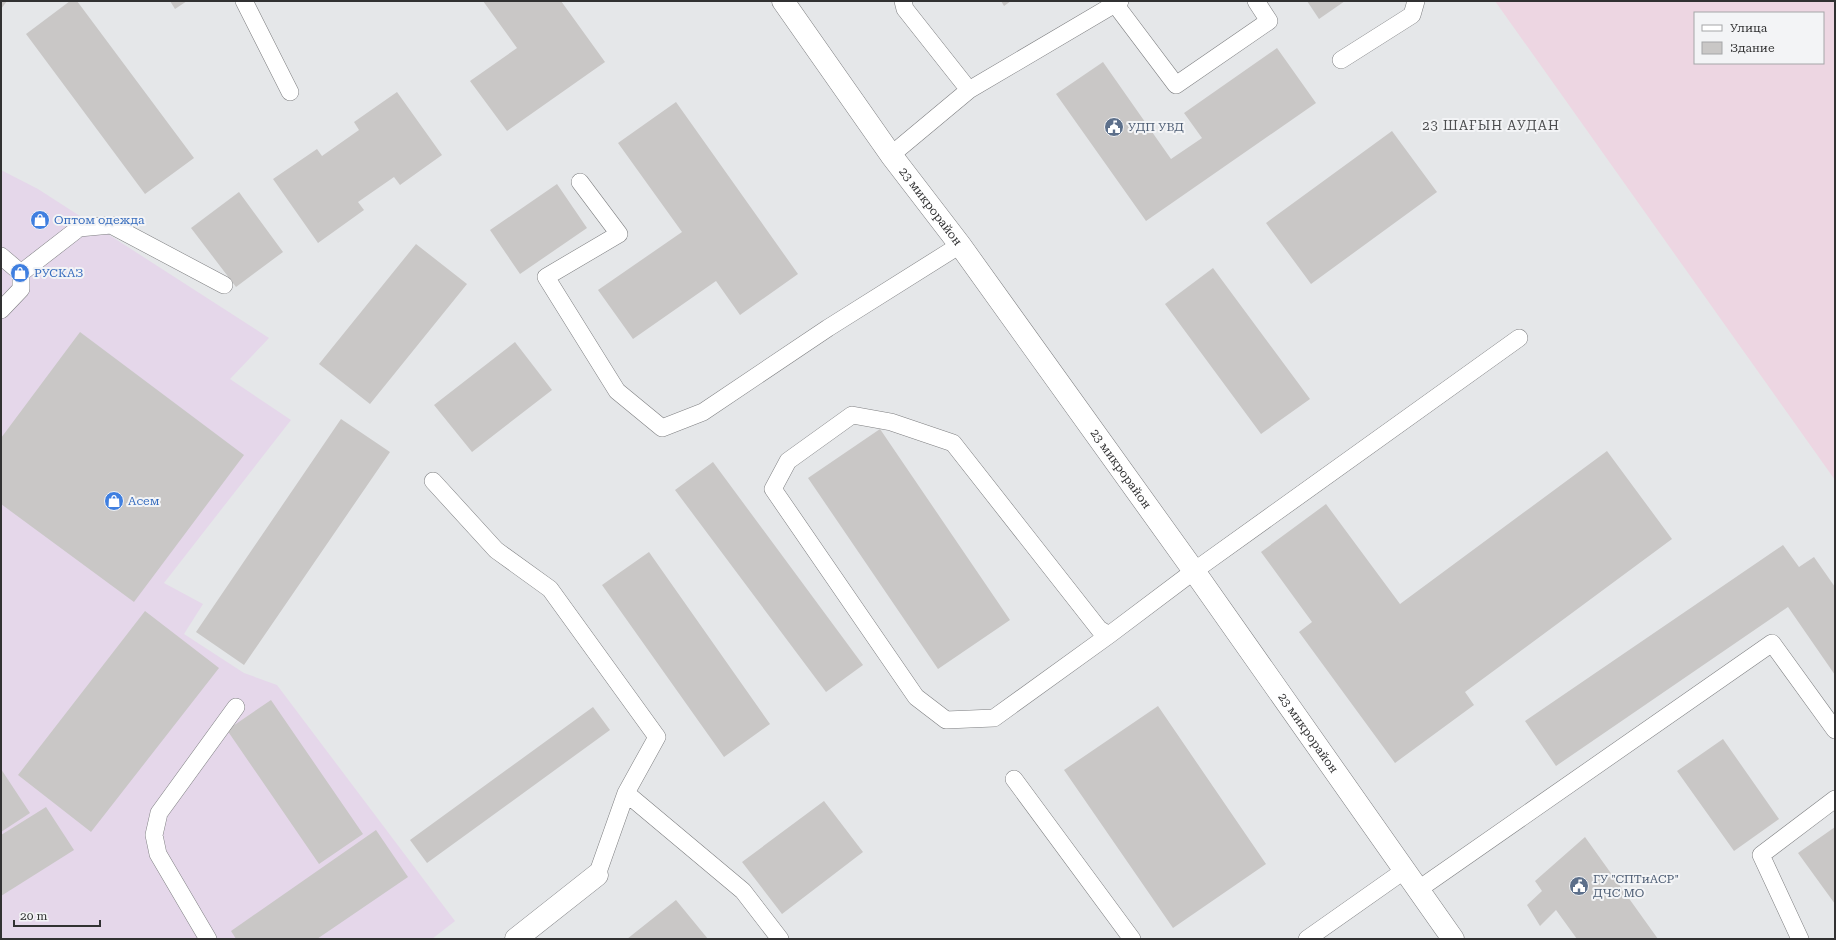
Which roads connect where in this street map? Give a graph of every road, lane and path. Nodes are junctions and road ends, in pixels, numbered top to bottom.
1 (244, 1) edge
2 (783, 1) edge
3 (903, 1) edge
4 (1256, 1) edge
5 (1416, 1) edge
6 (1117, 3) edge
7 (1341, 60) dead end
8 (969, 90) junction
9 (290, 92) dead end
10 (891, 155) junction
11 (580, 182) dead end
12 (960, 245) junction
13 (1, 256) edge
14 (20, 273) junction
15 (224, 285) dead end
16 (1, 310) edge
17 (1519, 338) dead end
18 (433, 481) dead end
19 (1194, 570) junction
20 (1109, 635) junction
21 (236, 707) dead end
22 (1835, 730) edge
23 (1014, 778) dead end
24 (626, 793) junction
25 (1835, 799) edge
26 (1405, 870) junction
27 (597, 875) joint
28 (1418, 890) junction
29 (208, 939) edge
30 (516, 939) edge
31 (780, 939) edge
32 (1132, 939) edge
33 (1306, 939) edge
34 (1453, 939) edge
35 (1800, 939) edge

1 - 9 lane
2 - 10 street, 23 микрорайон
3 - 8 lane
4 - 6 lane
5 - 7 lane
6 - 8 lane
8 - 10 lane
10 - 12 street, 23 микрорайон
11 - 12 lane
12 - 19 street, 23 микрорайон
13 - 14 lane
14 - 15 lane
14 - 16 lane
17 - 19 lane
18 - 24 lane
19 - 20 lane
19 - 26 street, 23 микрорайон
20 - 20 lane
21 - 29 lane
22 - 28 lane
23 - 32 lane
24 - 27 lane
24 - 31 lane
25 - 35 lane
26 - 28 street, 23 микрорайон
26 - 33 lane
27 - 30 street
28 - 34 street, 23 микрорайон

